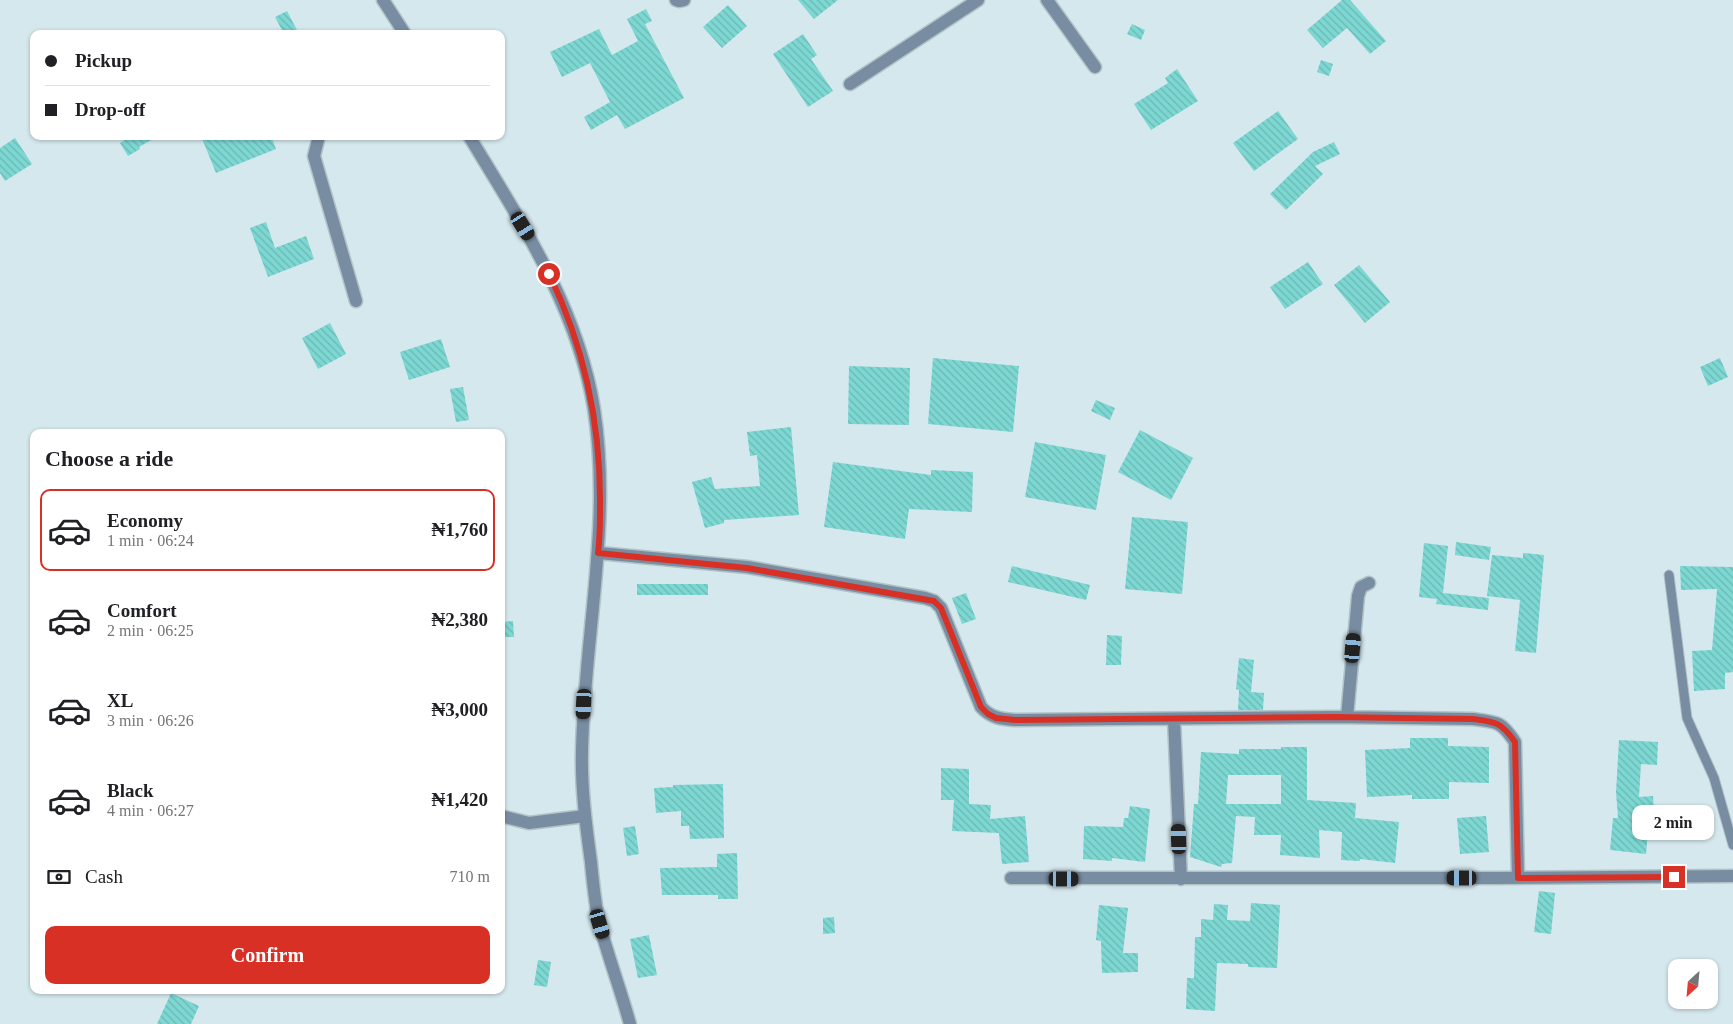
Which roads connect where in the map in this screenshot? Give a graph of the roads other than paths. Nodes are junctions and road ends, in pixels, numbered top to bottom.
1 (382, 0) edge
2 (676, 0) edge
3 (684, 0) edge
4 (978, 0) edge
5 (1047, 0) edge
6 (402, 30) edge
7 (1096, 67) dead end
8 (850, 84) dead end
9 (318, 140) edge
10 (471, 140) edge
11 (356, 301) dead end
12 (598, 553) junction
13 (1669, 575) dead end
14 (1369, 584) dead end
15 (1347, 717) junction
16 (1174, 719) junction
17 (585, 816) junction
18 (505, 817) edge
19 (1733, 845) edge
20 (1733, 876) edge
21 (1011, 878) dead end
22 (1518, 878) junction
23 (1181, 879) junction
24 (630, 1024) edge

1 - 6 street
2 - 3 street
4 - 8 street
5 - 7 street
9 - 11 street
10 - 12 street
12 - 16 street
12 - 17 street
13 - 19 lane
14 - 15 street
15 - 16 street
15 - 22 street
16 - 23 street
17 - 18 street
17 - 24 street
20 - 22 street
21 - 23 street
22 - 23 street

